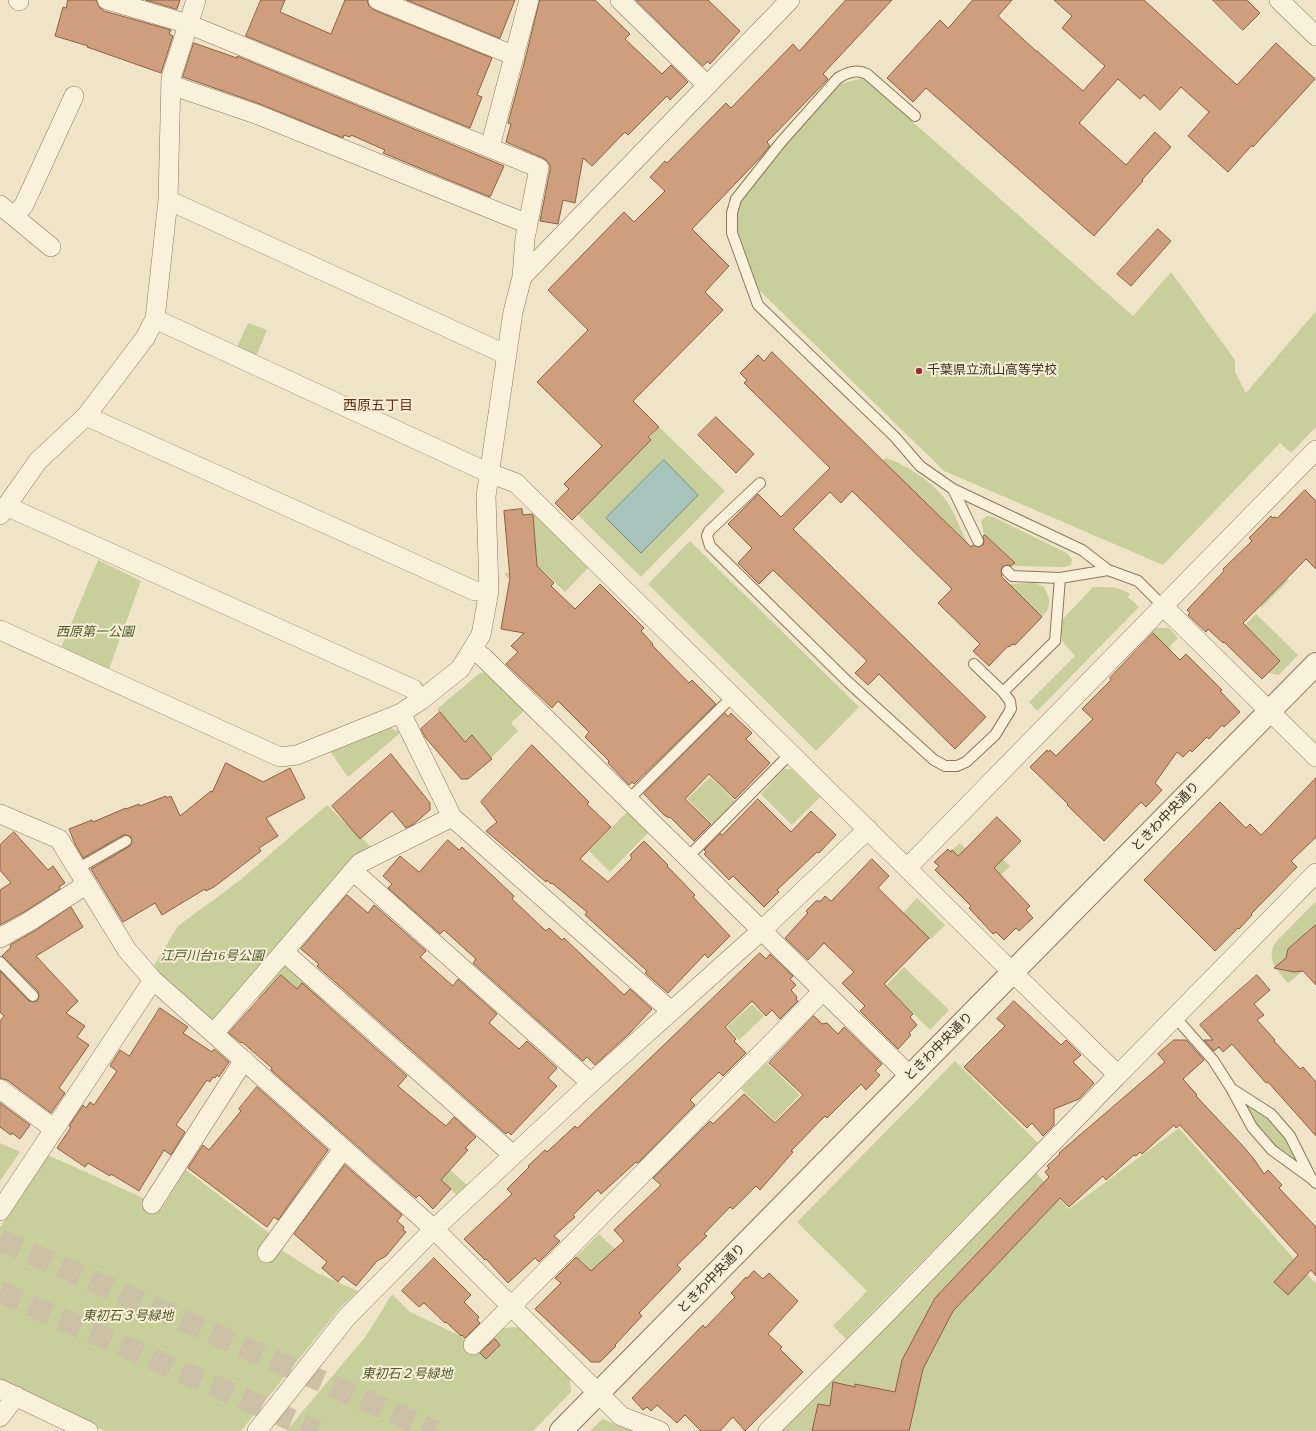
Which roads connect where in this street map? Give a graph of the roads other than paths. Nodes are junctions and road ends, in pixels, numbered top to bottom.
1 (107, 0) edge
2 (196, 0) edge
3 (378, 0) edge
4 (528, 0) edge
5 (620, 0) edge
6 (790, 0) edge
7 (1279, 0) edge
8 (188, 24) junction
9 (1316, 36) edge
10 (515, 56) junction
11 (171, 85) junction
12 (707, 85) junction
13 (74, 96) dead end
14 (915, 116) dead end
15 (490, 147) junction
16 (168, 200) junction
17 (7, 211) edge
18 (528, 224) junction
19 (51, 247) dead end
20 (522, 276) junction
21 (155, 319) junction
22 (507, 355) junction
23 (86, 416) junction
24 (1316, 450) edge
25 (489, 473) junction
26 (760, 482) dead end
27 (953, 489) junction
28 (3, 511) edge
29 (978, 541) dead end
30 (1108, 570) junction
31 (1007, 571) dead end
32 (1060, 578) junction
33 (489, 592) junction
34 (1163, 606) junction
35 (0, 630) edge
36 (473, 650) junction
37 (974, 664) dead end
38 (1316, 664) edge
39 (1003, 692) junction
40 (732, 696) junction
41 (421, 700) junction
42 (1270, 711) junction
43 (401, 713) junction
44 (791, 754) junction
45 (1316, 757) edge
46 (628, 800) junction
47 (0, 814) edge
48 (452, 817) junction
49 (868, 829) junction
50 (126, 841) dead end
51 (687, 858) junction
52 (907, 868) junction
53 (354, 871) junction
54 (1316, 873) edge
55 (82, 876) junction
56 (761, 931) junction
57 (0, 938) edge
58 (284, 952) junction
59 (0, 962) edge
60 (1013, 973) junction
61 (153, 980) junction
62 (823, 991) junction
63 (33, 996) dead end
64 (671, 1011) junction
65 (1175, 1017) junction
66 (214, 1033) junction
67 (244, 1060) junction
68 (1118, 1075) junction
69 (910, 1076) junction
70 (591, 1083) junction
71 (1231, 1088) junction
72 (0, 1090) edge
73 (54, 1129) junction
74 (343, 1149) junction
75 (513, 1155) junction
76 (1314, 1181) edge
77 (152, 1204) dead end
78 (0, 1212) edge
79 (434, 1229) junction
80 (267, 1253) dead end
81 (512, 1307) junction
82 (472, 1345) dead end
83 (8, 1393) edge
84 (599, 1394) junction
85 (0, 1417) edge
86 (88, 1431) edge
87 (257, 1431) edge
88 (561, 1431) edge
89 (660, 1431) edge
90 (768, 1431) edge

1 - 8 street
2 - 8 street
3 - 10 street
4 - 10 street
5 - 12 street
6 - 12 street
7 - 9 street
8 - 11 street
8 - 15 street
10 - 15 street
11 - 16 street
11 - 18 street
12 - 20 street
13 - 17 street
14 - 27 lane
15 - 18 street
16 - 21 street
16 - 22 street
17 - 19 street
18 - 20 street
20 - 22 street
21 - 23 street
21 - 25 street
22 - 25 street
23 - 28 street
23 - 33 street
24 - 34 street
25 - 33 street
25 - 40 street
26 - 39 lane
27 - 29 lane
27 - 30 lane
28 - 41 street
30 - 32 lane
30 - 34 lane
31 - 32 lane
32 - 39 lane
33 - 36 street
34 - 42 street
34 - 52 street
35 - 43 street
36 - 41 street
36 - 46 street
37 - 39 lane
38 - 42 street, ときわ中央通り
40 - 44 street
40 - 46 lane
41 - 43 street
42 - 45 street
42 - 60 street, ときわ中央通り
43 - 48 street
44 - 49 street
44 - 51 lane
46 - 51 street
47 - 55 street
48 - 53 street
48 - 64 street
49 - 52 street
49 - 56 street
50 - 55 lane
51 - 56 street
52 - 60 street
53 - 58 street
53 - 70 street
54 - 65 street
55 - 57 street
55 - 61 street
56 - 62 street
56 - 64 street
58 - 66 street
58 - 75 street
59 - 63 lane
60 - 68 street
60 - 69 street, ときわ中央通り
61 - 66 street
61 - 73 street
62 - 69 street
62 - 81 street
64 - 70 street
65 - 68 street
65 - 71 lane
66 - 67 street
67 - 74 street
67 - 77 street
68 - 90 street
69 - 84 street, ときわ中央通り
70 - 75 street
71 - 76 lane
71 - 76 lane
72 - 73 street
73 - 78 street
74 - 79 street
74 - 80 street
75 - 79 street
79 - 81 street
79 - 87 street
81 - 82 street
81 - 84 street
83 - 85 street
83 - 86 street
84 - 88 street, ときわ中央通り
84 - 89 street

